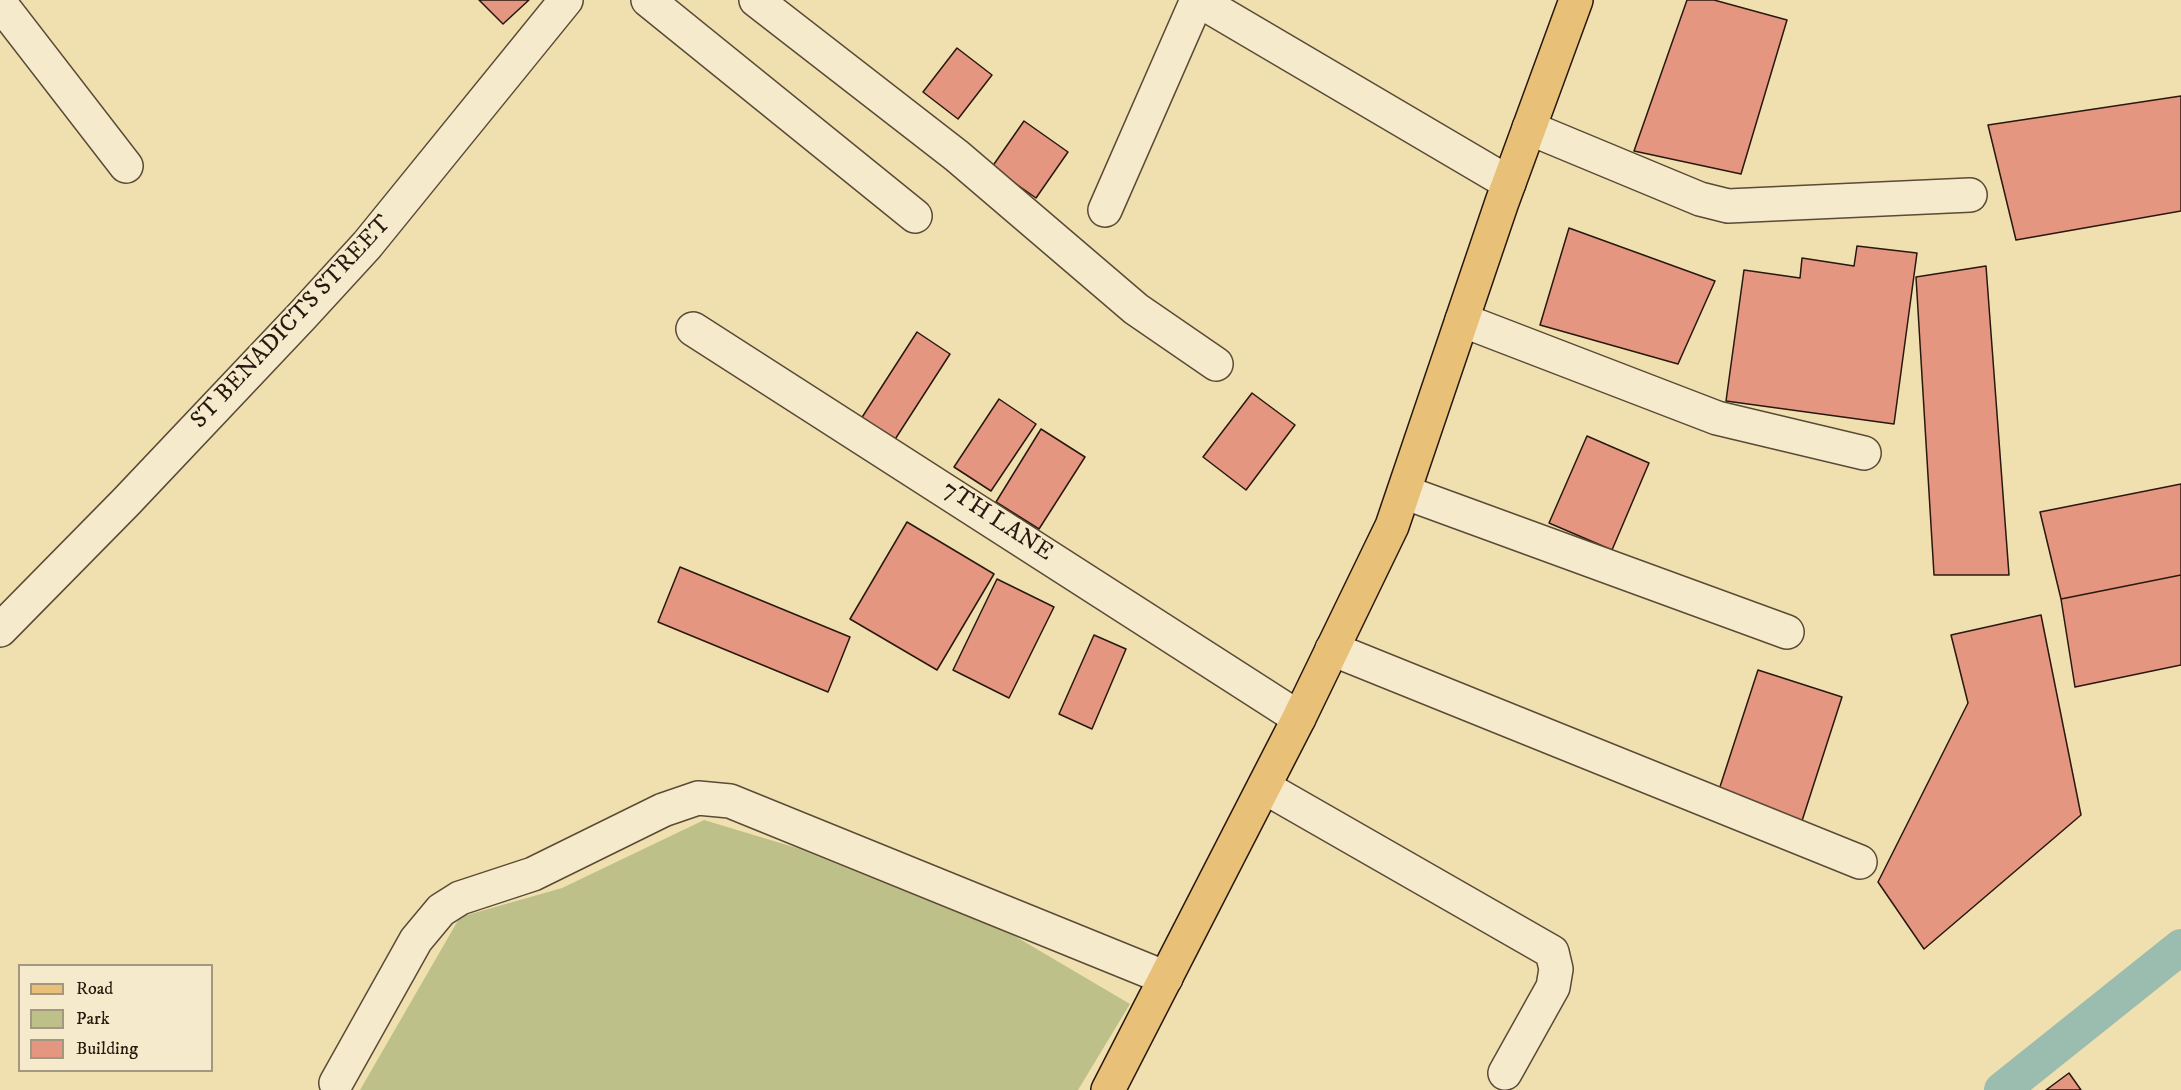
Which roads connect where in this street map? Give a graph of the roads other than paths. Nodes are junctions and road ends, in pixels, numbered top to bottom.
1 (566, 0) edge
2 (648, 0) edge
3 (756, 0) edge
4 (1198, 0) edge
5 (1576, 0) edge
6 (0, 3) edge
7 (1529, 128) junction
8 (126, 166) dead end
9 (1509, 183) junction
10 (1970, 195) dead end
11 (1105, 210) dead end
12 (915, 216) dead end
13 (1462, 320) junction
14 (693, 328) dead end
15 (1215, 364) dead end
16 (1864, 453) dead end
17 (1404, 492) junction
18 (0, 630) edge
19 (1787, 632) dead end
20 (1332, 649) junction
21 (1299, 718) junction
22 (1264, 787) junction
23 (1860, 862) dead end
24 (1166, 978) junction
25 (1504, 1073) dead end
26 (336, 1083) dead end
27 (1108, 1090) edge

1 - 18 street, ST BENADICTS STREET
2 - 12 street
3 - 15 street
4 - 9 street
4 - 11 street
5 - 7 main road
6 - 8 street
7 - 9 main road
7 - 10 street
9 - 13 main road
13 - 16 street
13 - 17 main road
14 - 21 street, 7TH LANE
17 - 19 street
17 - 20 main road
20 - 21 main road
20 - 23 street
21 - 22 main road
22 - 24 main road
22 - 25 street
24 - 26 street
24 - 27 main road

